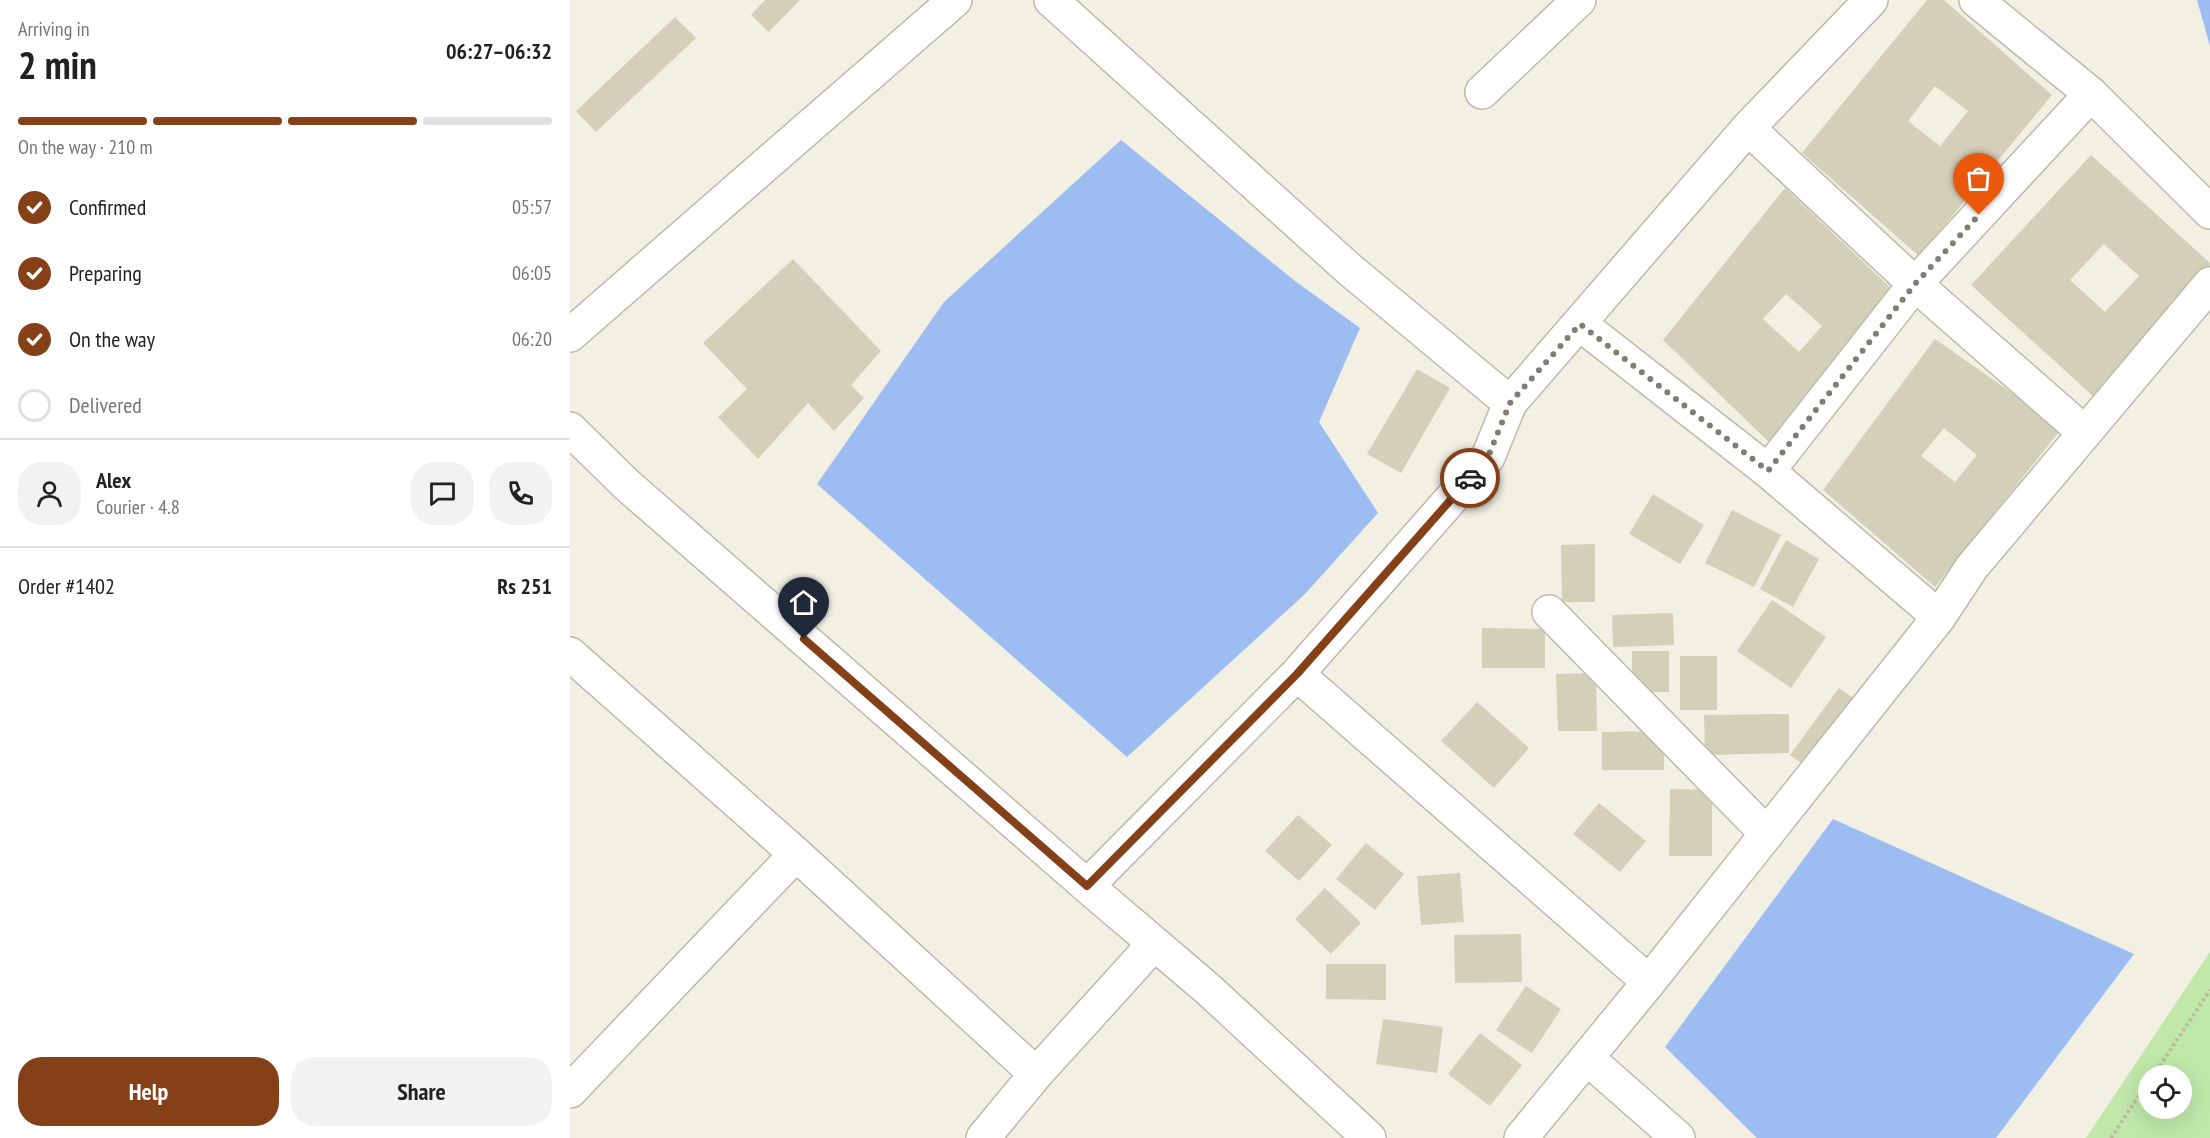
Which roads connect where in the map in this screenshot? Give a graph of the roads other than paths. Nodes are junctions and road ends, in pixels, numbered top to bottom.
1 (955, 0) edge
2 (1051, 0) edge
3 (1579, 0) edge
4 (1870, 0) edge
5 (1976, 0) edge
6 (1482, 92) dead end
7 (2091, 94) junction
8 (1748, 128) junction
9 (2210, 212) edge
10 (1915, 284) junction
11 (2210, 284) edge
12 (1580, 324) junction
13 (570, 335) edge
14 (1510, 403) junction
15 (570, 429) edge
16 (2084, 432) junction
17 (1768, 471) junction
18 (1549, 612) dead end
19 (1939, 617) junction
20 (570, 654) edge
21 (1297, 674) junction
22 (1767, 834) junction
23 (796, 854) junction
24 (1087, 886) junction
25 (1154, 944) junction
26 (1649, 982) junction
27 (1587, 1058) junction
28 (1036, 1074) junction
29 (570, 1091) edge
30 (983, 1138) edge
31 (1370, 1138) edge
32 (1521, 1138) edge
33 (1678, 1138) edge

1 - 13 street
2 - 14 street
3 - 6 street
4 - 8 street
5 - 7 street
7 - 9 street
7 - 10 street
8 - 10 street
8 - 12 street
10 - 16 street
10 - 17 street
11 - 16 street
12 - 14 street
12 - 17 street
14 - 21 street
15 - 24 street
16 - 19 street
17 - 19 street
18 - 22 street
19 - 22 street
20 - 23 street
21 - 24 street
21 - 26 street
22 - 26 street
23 - 28 street
23 - 29 street
24 - 25 street
25 - 28 street
25 - 31 street
26 - 27 street
27 - 32 street
27 - 33 street
28 - 30 street

